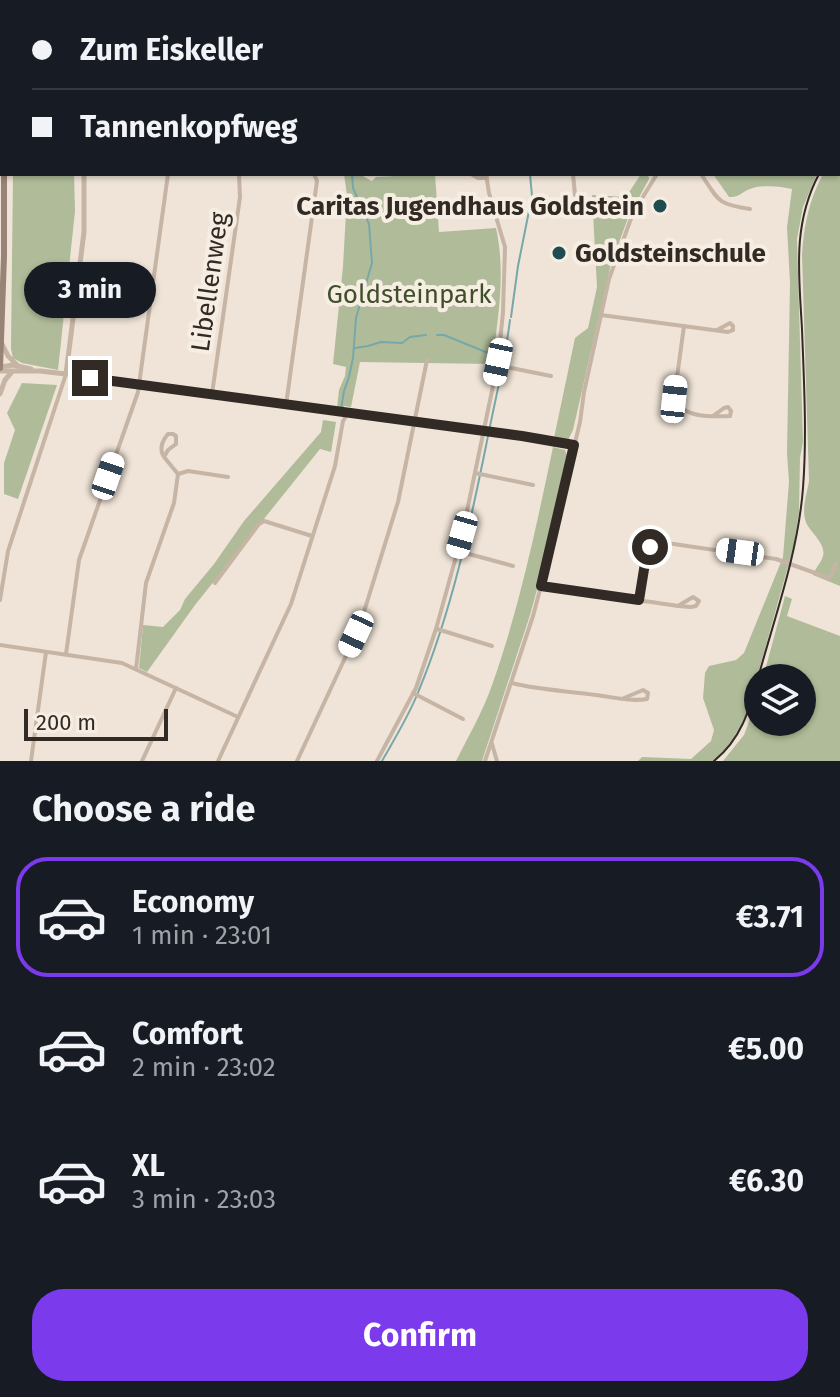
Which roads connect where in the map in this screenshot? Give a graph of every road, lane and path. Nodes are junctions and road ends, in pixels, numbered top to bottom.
1 (4, 176) edge
2 (84, 176) edge
3 (168, 176) edge
4 (239, 176) edge
5 (315, 176) edge
6 (486, 176) edge
7 (573, 176) edge
8 (656, 176) edge
9 (702, 176) edge
10 (575, 195) dead end
11 (750, 209) dead end
12 (601, 315) junction
13 (684, 326) junction
14 (717, 330) dead end
15 (1, 342) edge
16 (427, 360) dead end
17 (498, 362) junction
18 (19, 366) junction
19 (0, 369) edge
20 (40, 371) junction
21 (12, 373) junction
22 (66, 374) junction
23 (551, 376) dead end
24 (139, 385) junction
25 (0, 394) edge
26 (212, 395) junction
27 (286, 405) junction
28 (348, 413) junction
29 (713, 416) dead end
30 (414, 422) junction
31 (483, 432) junction
32 (574, 445) junction
33 (164, 457) junction
34 (178, 474) junction
35 (478, 474) junction
36 (228, 477) dead end
37 (533, 485) dead end
38 (312, 536) junction
39 (461, 551) junction
40 (836, 564) dead end
41 (513, 566) dead end
42 (215, 583) dead end
43 (541, 586) junction
44 (0, 600) edge
45 (639, 600) junction
46 (678, 606) dead end
47 (440, 630) junction
48 (0, 645) edge
49 (492, 646) dead end
50 (46, 652) junction
51 (66, 654) junction
52 (136, 669) junction
53 (512, 682) junction
54 (176, 688) junction
55 (416, 695) junction
56 (624, 698) junction
57 (238, 717) junction
58 (463, 719) dead end
59 (491, 741) junction
60 (31, 761) edge
61 (142, 761) edge
62 (218, 761) edge
63 (297, 761) edge
64 (377, 761) edge
65 (485, 761) edge
66 (497, 761) edge

1 - 15 main road
2 - 22 street
3 - 24 street
4 - 26 street, Libellenweg
5 - 27 street
6 - 17 street
7 - 10 street
8 - 12 street
9 - 11 street
12 - 13 street
12 - 32 street
13 - 14 street
13 - 29 street
15 - 18 street
15 - 19 main road
16 - 30 street
17 - 23 street
17 - 31 street
18 - 19 street
18 - 20 street
19 - 21 street
20 - 21 street
20 - 22 street
21 - 25 street
22 - 24 street
22 - 44 street
24 - 26 street
24 - 51 street
26 - 27 street
27 - 28 street
28 - 30 street
28 - 38 street
30 - 31 street
30 - 63 street
31 - 32 street
31 - 35 street
32 - 43 street
33 - 33 street
33 - 34 street
34 - 36 street
34 - 52 street
35 - 37 street
35 - 39 street
38 - 42 street
38 - 57 street
39 - 41 street
39 - 47 street
40 - 45 street
43 - 45 street
43 - 53 street
45 - 46 street
47 - 49 street
47 - 55 street
48 - 50 street
50 - 51 street
50 - 60 street
51 - 52 street
52 - 54 street
53 - 56 street
53 - 59 street
54 - 57 street
54 - 61 street
55 - 58 street
55 - 64 street
56 - 56 street
57 - 62 street
59 - 65 street
59 - 66 street

